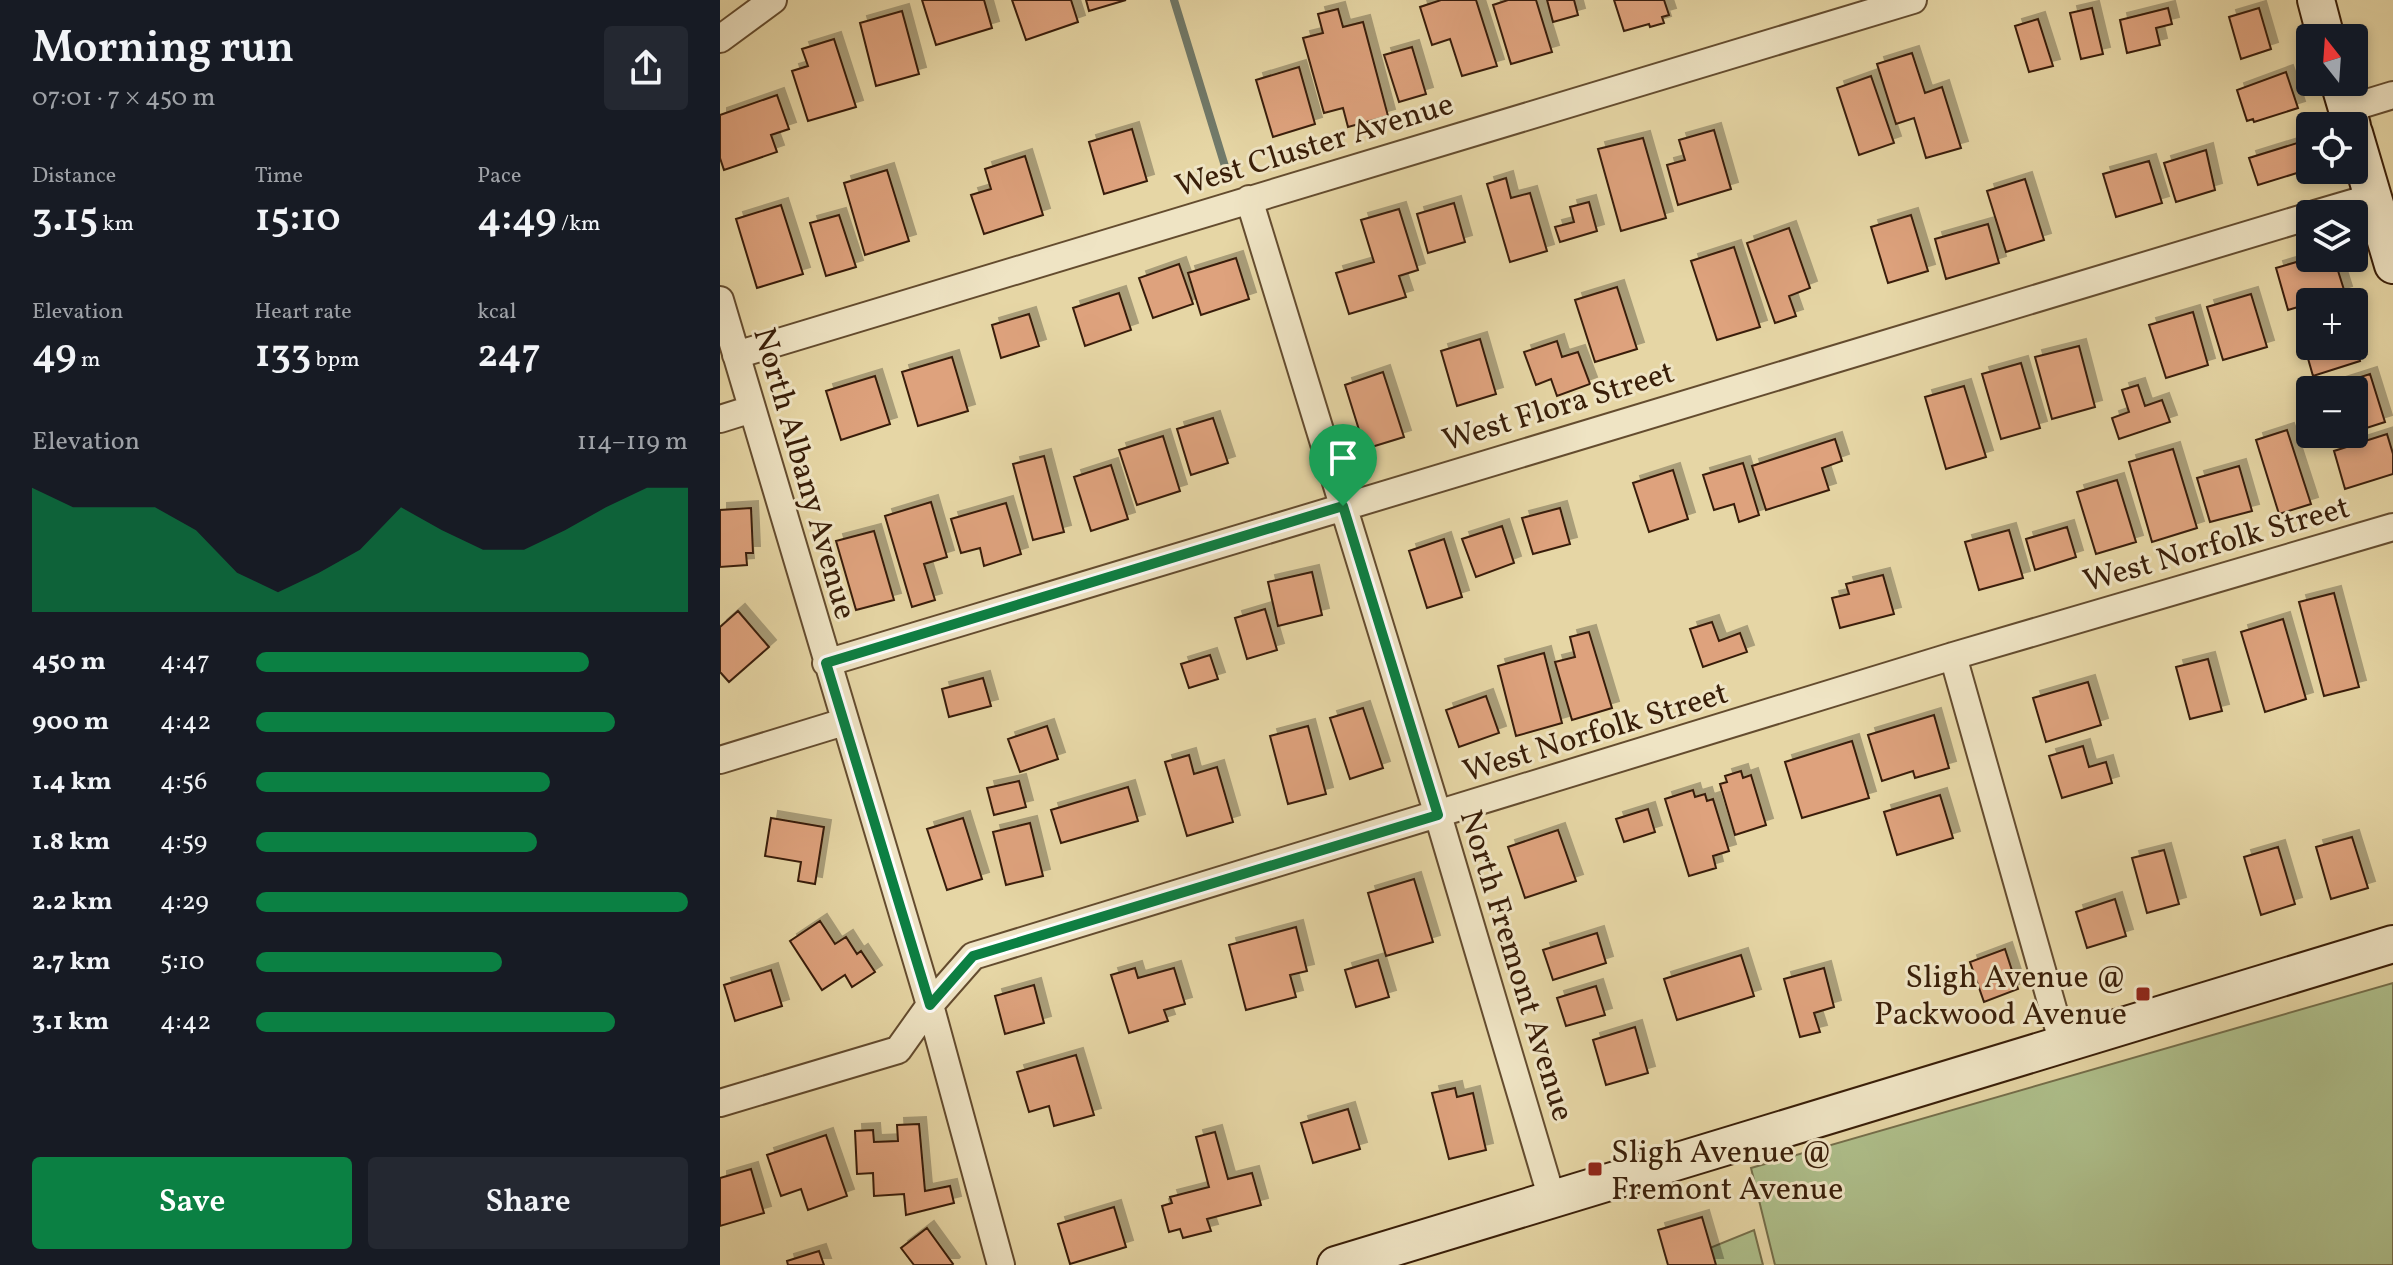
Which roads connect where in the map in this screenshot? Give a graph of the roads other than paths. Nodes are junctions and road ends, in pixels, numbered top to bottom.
1 (773, 0) edge
2 (1913, 0) edge
3 (2316, 0) edge
4 (2322, 24) edge
5 (720, 39) edge
6 (2393, 95) edge
7 (2348, 112) edge
8 (2368, 180) edge
9 (2373, 197) junction
10 (1249, 199) junction
11 (2363, 200) edge
12 (2296, 220) edge
13 (2393, 265) edge
14 (720, 300) edge
15 (736, 355) junction
16 (752, 409) junction
17 (720, 419) edge
18 (1343, 506) junction
19 (2393, 527) edge
20 (1953, 656) junction
21 (826, 663) junction
22 (844, 722) junction
23 (720, 760) edge
24 (1438, 815) junction
25 (2393, 944) edge
26 (930, 1005) junction
27 (2063, 1044) junction
28 (720, 1103) edge
29 (1552, 1199) junction
30 (1001, 1265) edge
31 (1336, 1265) edge

1 - 5 street
2 - 10 street, West Cluster Avenue
3 - 4 main road
6 - 7 street
8 - 9 main road
9 - 11 street, West Flora Street
9 - 13 main road
10 - 15 street, West Cluster Avenue
10 - 18 street, North Fremont Avenue
12 - 18 street, West Flora Street
14 - 15 street, North Albany Avenue
15 - 16 street, North Albany Avenue
16 - 17 street
16 - 21 street, North Albany Avenue
18 - 21 street, West Flora Street
18 - 24 street, North Fremont Avenue
19 - 20 street, West Norfolk Street
20 - 24 street, West Norfolk Street
20 - 27 street
21 - 22 street, North Albany Avenue
22 - 23 street
22 - 26 street, North Albany Avenue
24 - 26 street, West Norfolk Street
24 - 29 street, North Fremont Avenue
25 - 27 main road
26 - 28 street, West Norfolk Street
26 - 30 street, North Albany Avenue
27 - 29 main road
29 - 31 main road

